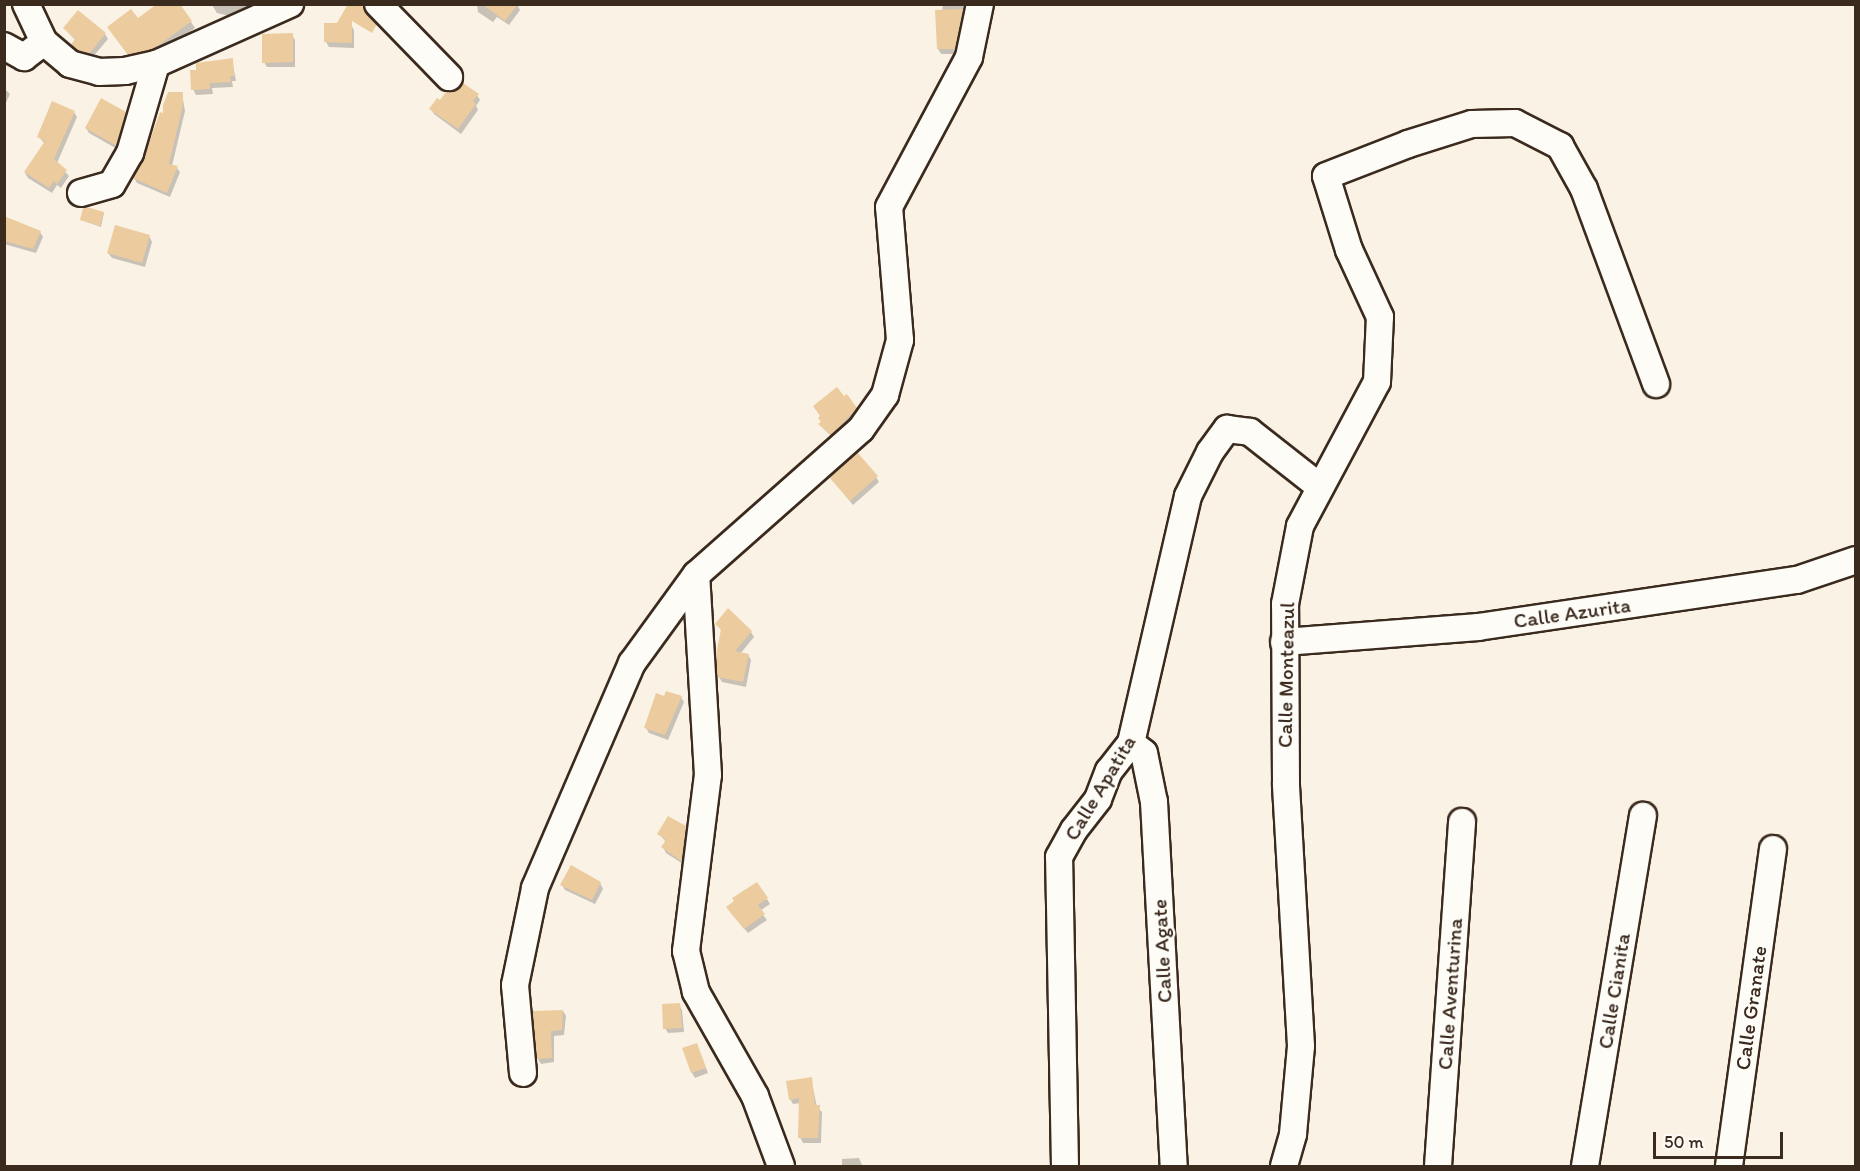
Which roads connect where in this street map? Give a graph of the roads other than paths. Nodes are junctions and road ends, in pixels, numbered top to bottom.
1 (26, 4) edge
2 (290, 4) edge
3 (378, 4) edge
4 (980, 4) edge
5 (44, 42) junction
6 (4, 46) edge
7 (156, 64) junction
8 (449, 76) dead end
9 (81, 193) dead end
10 (1656, 384) dead end
11 (1320, 487) junction
12 (1856, 560) edge
13 (696, 575) junction
14 (1284, 642) junction
15 (1131, 743) junction
16 (1643, 816) dead end
17 (1462, 822) dead end
18 (1773, 849) dead end
19 (523, 1073) dead end
20 (781, 1167) edge
21 (1065, 1167) edge
22 (1174, 1167) edge
23 (1284, 1167) edge
24 (1438, 1167) edge
25 (1585, 1167) edge
26 (1729, 1167) edge

1 - 5 street
2 - 7 street
3 - 8 street
4 - 13 street
5 - 6 street
5 - 7 street
7 - 9 street
10 - 11 street, Calle Monteazul
11 - 14 street, Calle Monteazul
11 - 15 street, Calle Apatita
12 - 14 street, Calle Azurita
13 - 19 street
13 - 20 street
14 - 23 street, Calle Monteazul
15 - 21 street, Calle Apatita
15 - 22 street, Calle Agate
16 - 25 street, Calle Cianita
17 - 24 street, Calle Aventurina
18 - 26 street, Calle Granate

